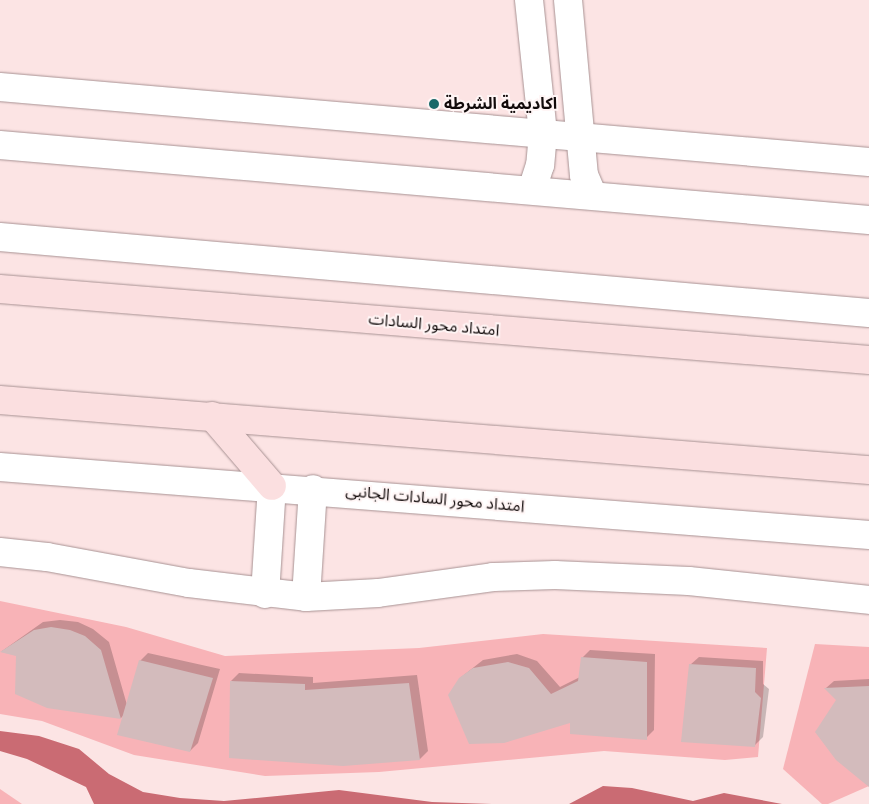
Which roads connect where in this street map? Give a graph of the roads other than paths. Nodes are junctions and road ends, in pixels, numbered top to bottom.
1 (529, 0) edge
2 (568, 0) edge
3 (0, 87) edge
4 (542, 133) junction
5 (582, 135) junction
6 (0, 145) edge
7 (869, 162) edge
8 (532, 190) junction
9 (592, 194) junction
10 (869, 220) edge
11 (0, 238) edge
12 (0, 290) edge
13 (869, 313) edge
14 (869, 360) edge
15 (0, 400) edge
16 (212, 416) junction
17 (0, 467) edge
18 (869, 470) edge
19 (272, 486) junction
20 (313, 489) junction
21 (869, 535) edge
22 (0, 552) edge
23 (266, 594) junction
24 (306, 597) junction
25 (869, 600) edge

1 - 4 street
2 - 5 street
3 - 4 street
4 - 5 street
4 - 8 street
5 - 7 street
5 - 9 street
6 - 8 street
8 - 9 street
9 - 10 street
11 - 13 street
12 - 14 main road, امتداد محور السادات
15 - 16 main road
16 - 18 main road
16 - 19 main road
17 - 19 street, امتداد محور السادات الجانبى
19 - 20 street, امتداد محور السادات الجانبى
19 - 23 street
20 - 21 street, امتداد محور السادات الجانبى
20 - 24 street
22 - 23 street
23 - 24 street
24 - 25 street

